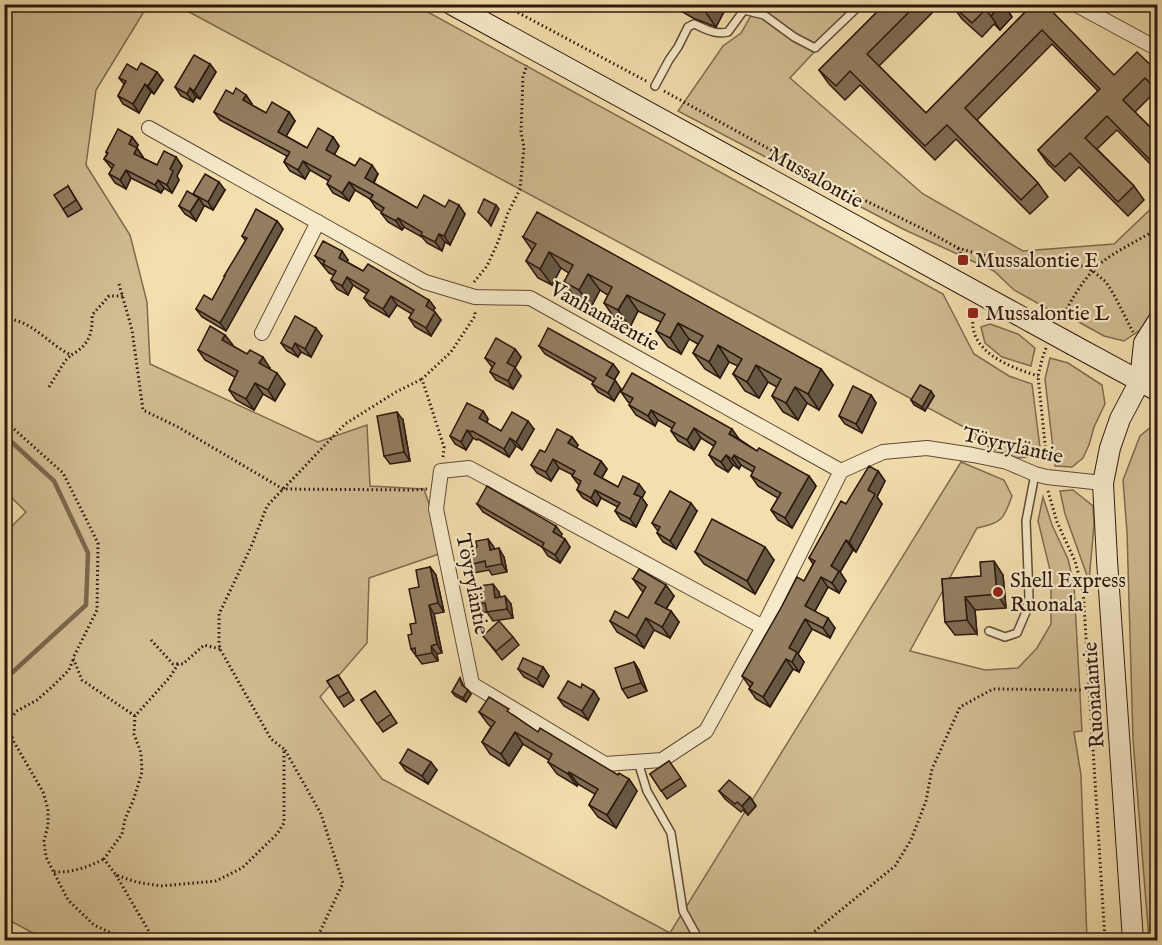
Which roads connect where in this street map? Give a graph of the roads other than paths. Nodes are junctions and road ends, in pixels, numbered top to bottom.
1 (451, 4) edge
2 (861, 4) edge
3 (1075, 4) edge
4 (745, 7) edge
5 (1158, 49) edge
6 (656, 86) road end
7 (149, 128) dead end
8 (318, 222) junction
9 (1158, 321) edge
10 (261, 333) dead end
11 (1158, 360) edge
12 (1140, 381) junction
13 (1158, 391) edge
14 (841, 471) junction
15 (1041, 476) junction
16 (1103, 483) junction
17 (763, 627) junction
18 (989, 631) dead end
19 (638, 762) junction
20 (699, 940) edge
21 (1133, 940) edge

1 - 12 main road, Mussalontie, bridge
2 - 4 lane
3 - 5 street
4 - 6 lane
7 - 8 street, Vanhamäentie
8 - 10 street
8 - 14 street, Vanhamäentie
9 - 12 main road
11 - 12 main road
12 - 13 main road, Mussalontie
12 - 16 main road, Ruonalantie
14 - 15 street, Töyryläntie
14 - 17 street, Töyryläntie
15 - 16 street, Töyryläntie
15 - 18 lane
16 - 21 main road, Ruonalantie
17 - 19 street, Töyryläntie
17 - 19 street, Töyryläntie
19 - 20 lane

